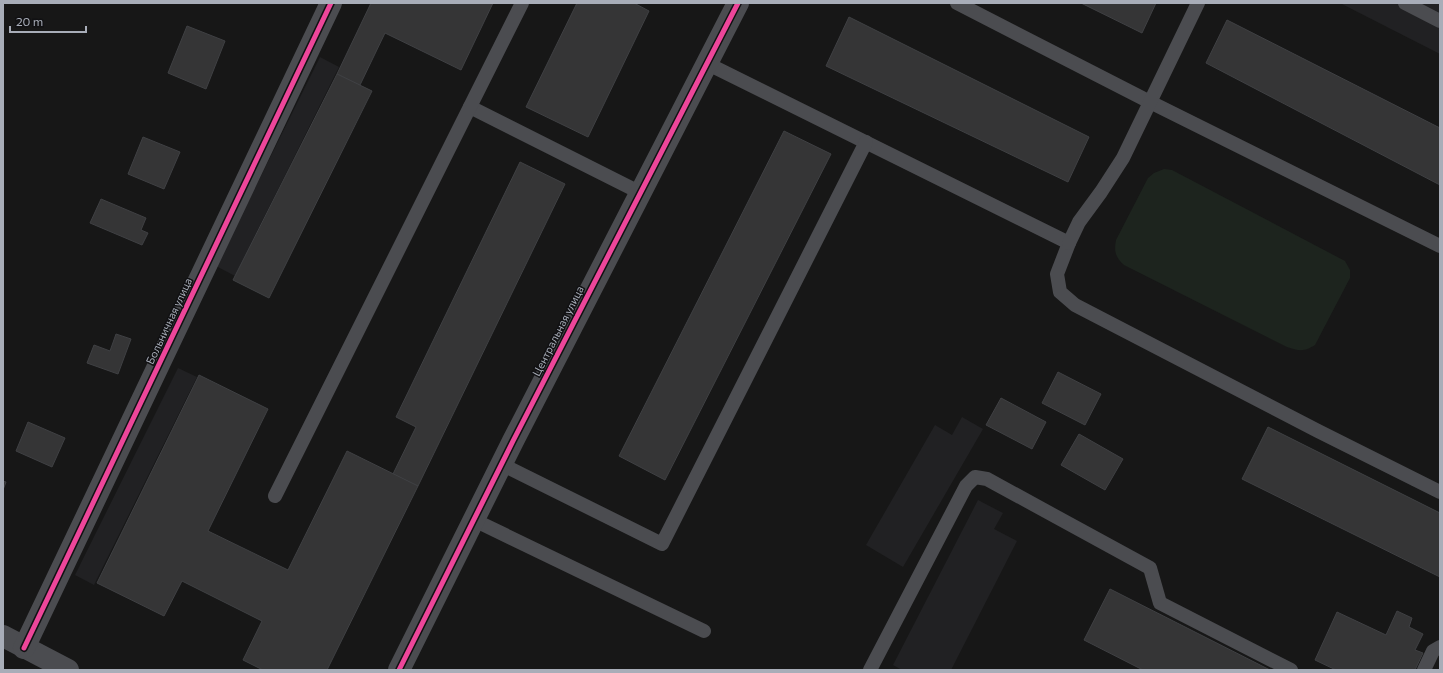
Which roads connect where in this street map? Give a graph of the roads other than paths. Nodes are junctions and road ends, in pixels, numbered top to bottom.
1 (331, 3) edge
2 (522, 3) edge
3 (738, 3) edge
4 (957, 3) edge
5 (1198, 3) edge
6 (1405, 3) edge
7 (1440, 21) edge
8 (708, 64) junction
9 (1150, 102) junction
10 (470, 107) junction
11 (866, 142) junction
12 (641, 193) junction
13 (1069, 243) junction
14 (1440, 246) edge
15 (501, 464) junction
16 (1440, 492) edge
17 (275, 496) dead end
18 (474, 520) junction
19 (704, 631) dead end
20 (3, 636) edge
21 (1440, 647) edge
22 (24, 648) junction
23 (68, 670) edge
24 (399, 670) edge
25 (870, 670) edge
26 (1291, 670) edge
27 (1424, 670) edge

1 - 22 street, Больничная улица
2 - 10 lane
3 - 8 street, Центральная улица
4 - 9 lane
5 - 9 lane
6 - 7 lane
8 - 11 lane
8 - 12 street, Центральная улица
9 - 13 lane
9 - 14 lane
10 - 12 lane
10 - 17 lane
11 - 13 lane
11 - 15 lane
12 - 15 street, Центральная улица
13 - 16 lane
15 - 18 street, Центральная улица
18 - 19 lane
18 - 24 street, Центральная улица
20 - 22 street
21 - 27 lane
22 - 23 street
25 - 26 lane

